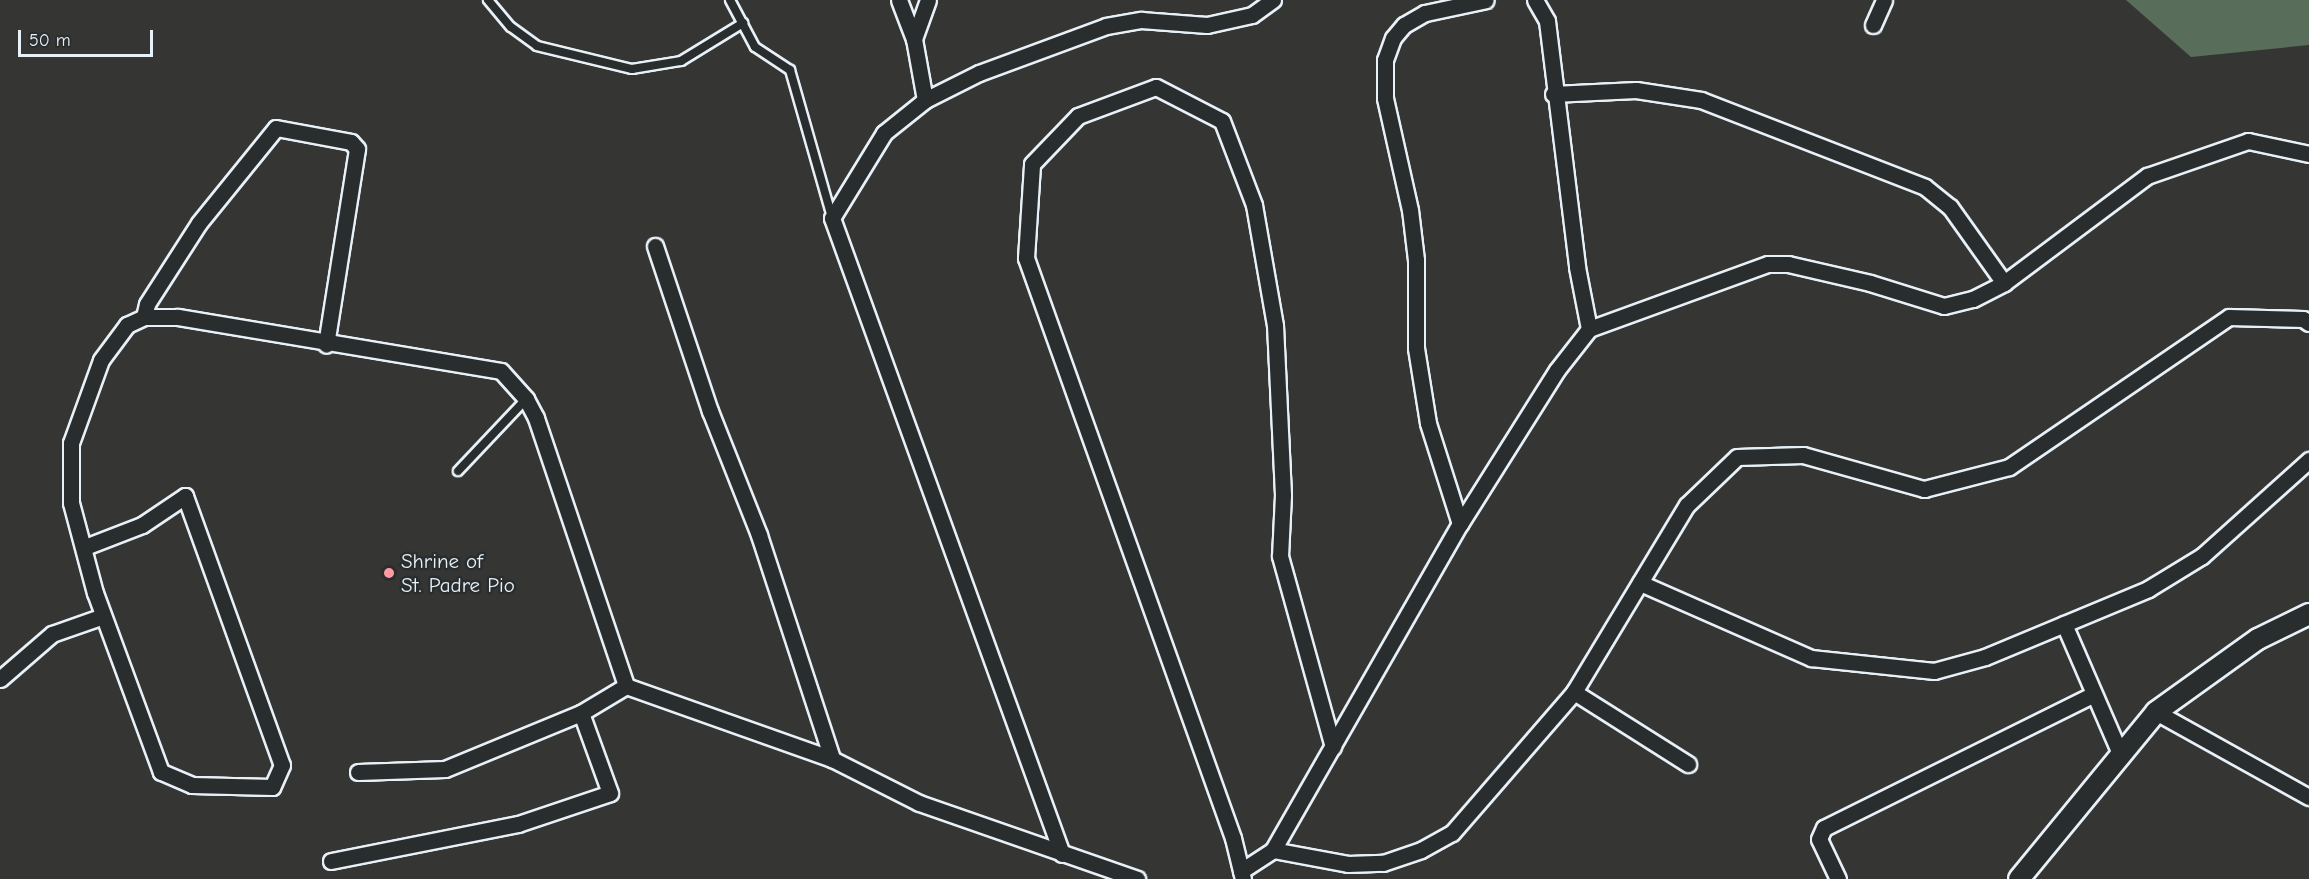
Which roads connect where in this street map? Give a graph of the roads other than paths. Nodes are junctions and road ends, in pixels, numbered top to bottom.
1 (488, 0) edge
2 (730, 0) edge
3 (899, 0) edge
4 (928, 0) edge
5 (1273, 0) edge
6 (1486, 0) edge
7 (1535, 0) edge
8 (1884, 0) edge
9 (743, 23) junction
10 (1873, 25) dead end
11 (914, 39) junction
12 (1553, 94) junction
13 (925, 100) junction
14 (2309, 154) edge
15 (832, 218) junction
16 (655, 246) dead end
17 (2004, 283) junction
18 (144, 316) junction
19 (2309, 323) edge
20 (1589, 329) junction
21 (326, 345) junction
22 (526, 399) junction
23 (2309, 460) edge
24 (458, 471) dead end
25 (1460, 524) junction
26 (85, 547) junction
27 (1640, 583) junction
28 (2309, 614) edge
29 (103, 616) junction
30 (2064, 624) junction
31 (0, 680) edge
32 (626, 686) junction
33 (1574, 692) junction
34 (2094, 694) junction
35 (2156, 712) junction
36 (581, 713) junction
37 (1333, 747) junction
38 (2121, 756) junction
39 (832, 759) junction
40 (1688, 764) dead end
41 (358, 772) dead end
42 (2309, 796) edge
43 (1274, 850) junction
44 (1062, 854) junction
45 (331, 861) dead end
46 (1242, 875) edge
47 (1137, 879) edge
48 (1838, 879) edge
49 (2019, 879) edge

1 - 9 lane
2 - 9 lane
3 - 11 street
4 - 11 street
5 - 13 street
6 - 25 street
7 - 12 street
8 - 10 street
9 - 15 lane
11 - 13 street
12 - 17 street
12 - 20 street
13 - 15 street
14 - 17 street
15 - 44 street
16 - 39 street
17 - 20 street
18 - 21 street
18 - 21 street
18 - 26 street
19 - 27 street
20 - 25 street
21 - 22 street
22 - 24 lane
22 - 32 street
23 - 30 street
25 - 37 street
26 - 29 street
26 - 29 street
27 - 30 street
27 - 33 street
28 - 35 street
29 - 31 street
30 - 34 street
32 - 36 street
32 - 39 street
33 - 40 street
33 - 43 street
34 - 38 street
34 - 48 street
35 - 38 street
35 - 42 street
36 - 41 street
36 - 45 street
37 - 43 street
37 - 46 street
38 - 49 street
39 - 44 street
43 - 46 street
44 - 47 street

